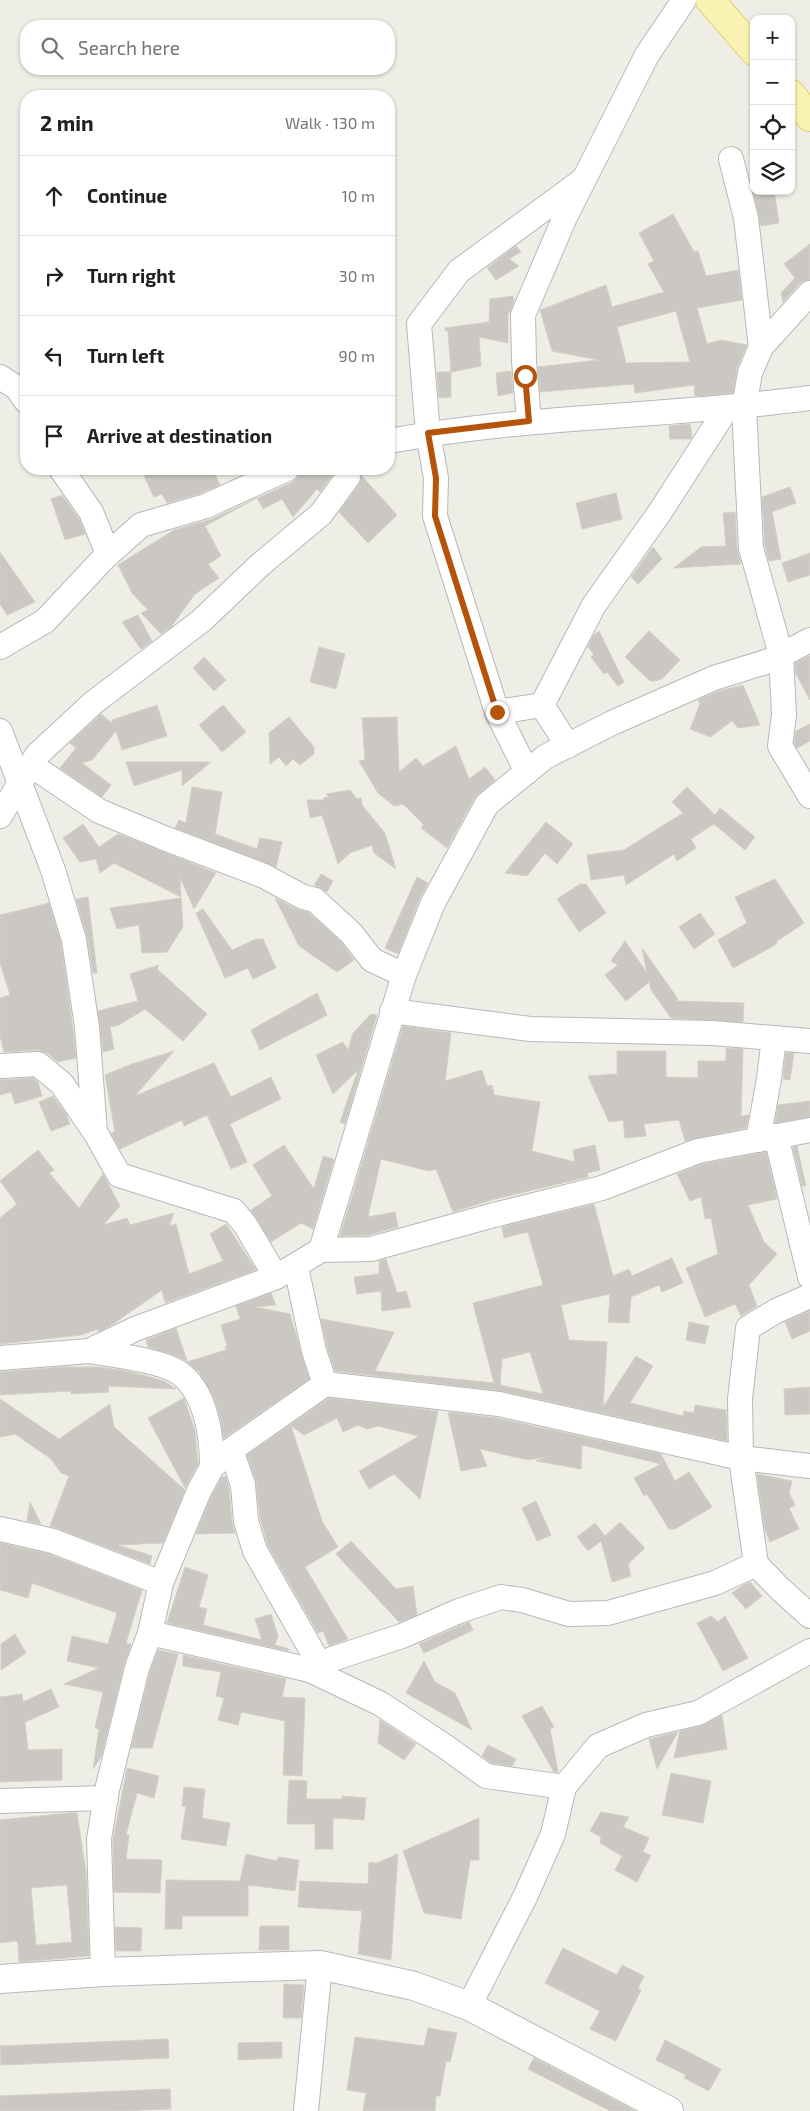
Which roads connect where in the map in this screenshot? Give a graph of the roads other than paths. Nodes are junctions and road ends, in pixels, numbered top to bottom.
1 (684, 0) edge
2 (710, 0) edge
3 (750, 45) edge
4 (795, 99) edge
5 (810, 117) edge
6 (731, 159) dead end
7 (583, 180) junction
8 (810, 293) edge
9 (761, 347) junction
10 (0, 377) edge
11 (20, 392) edge
12 (810, 398) edge
13 (736, 408) junction
14 (529, 421) junction
15 (428, 433) junction
16 (395, 440) edge
17 (65, 475) edge
18 (274, 475) edge
19 (348, 475) edge
20 (108, 554) junction
21 (810, 640) edge
22 (0, 647) edge
23 (781, 655) junction
24 (542, 705) junction
25 (497, 712) junction
26 (0, 731) edge
27 (568, 746) junction
28 (527, 772) junction
29 (25, 774) junction
30 (810, 796) edge
31 (0, 816) edge
32 (404, 975) junction
33 (392, 1011) junction
34 (774, 1038) junction
35 (810, 1040) edge
36 (0, 1066) edge
37 (810, 1130) edge
38 (95, 1132) junction
39 (767, 1138) junction
40 (321, 1250) junction
41 (286, 1272) junction
42 (810, 1277) edge
43 (810, 1296) edge
44 (89, 1351) junction
45 (0, 1358) edge
46 (325, 1384) junction
47 (231, 1450) junction
48 (741, 1458) junction
49 (212, 1466) junction
50 (810, 1466) edge
51 (0, 1529) edge
52 (756, 1564) junction
53 (161, 1584) junction
54 (810, 1616) edge
55 (150, 1633) junction
56 (810, 1651) edge
57 (315, 1667) junction
58 (564, 1787) junction
59 (106, 1798) junction
60 (0, 1801) edge
61 (320, 1965) junction
62 (103, 1972) junction
63 (0, 1980) edge
64 (469, 2006) junction
65 (306, 2111) edge
66 (669, 2111) edge

1 - 7 street
2 - 3 main road
4 - 5 main road
6 - 9 street
7 - 14 street
7 - 15 street
8 - 9 street
9 - 13 street
10 - 11 street
12 - 13 street
13 - 14 street
13 - 23 street
13 - 24 street
14 - 15 street
15 - 16 street
15 - 25 street
17 - 20 street
18 - 20 street
19 - 29 street
20 - 22 street
21 - 23 street
23 - 27 street
23 - 30 street
24 - 25 street
24 - 27 street
25 - 28 street
26 - 29 street
27 - 28 street
28 - 32 street
29 - 31 street
29 - 32 street
29 - 38 street
32 - 33 street
33 - 34 street
33 - 40 street
34 - 35 street
34 - 39 street
36 - 38 street
37 - 39 street
38 - 41 street
39 - 40 street
39 - 42 street
40 - 41 street
41 - 44 street
41 - 46 street
43 - 48 street
44 - 45 street
44 - 49 street
46 - 47 street
46 - 48 street
47 - 49 street
47 - 57 street
48 - 50 street
48 - 52 street
49 - 53 street
51 - 53 street
52 - 54 street
52 - 57 street
53 - 55 street
55 - 57 street
55 - 59 street
56 - 58 street
57 - 58 street
58 - 64 street
59 - 60 street
59 - 62 street
61 - 62 street
61 - 64 street
61 - 65 street
62 - 63 street
64 - 66 street

